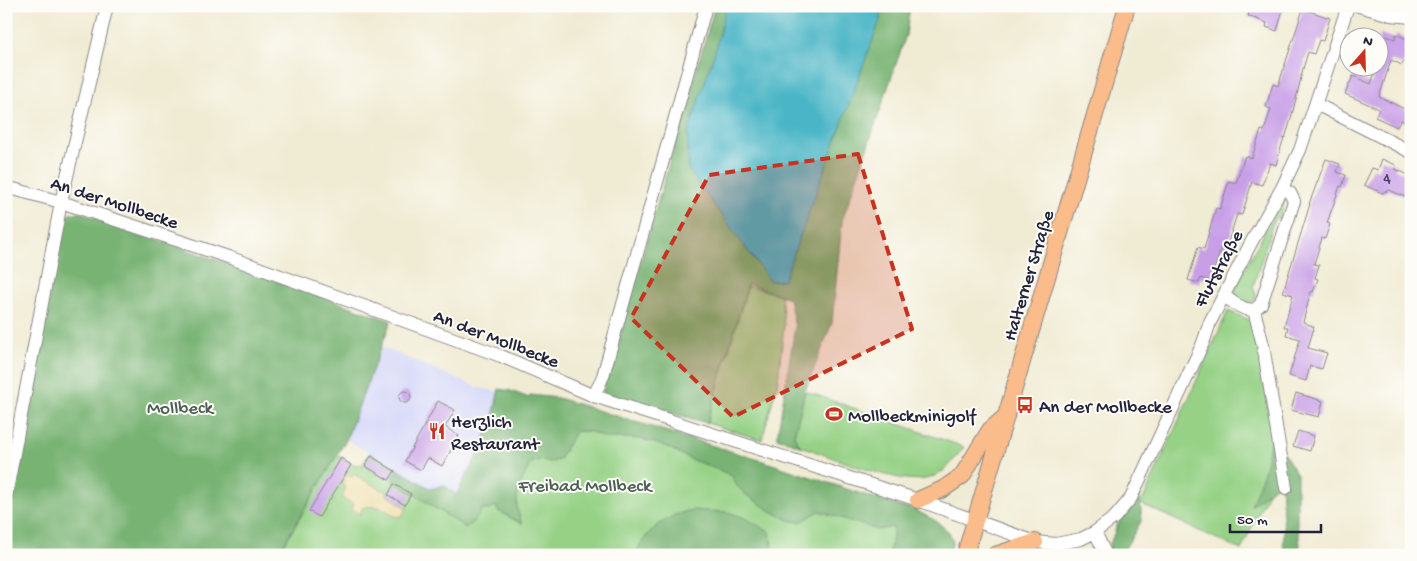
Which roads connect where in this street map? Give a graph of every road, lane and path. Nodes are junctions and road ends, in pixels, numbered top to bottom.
1 (107, 6) edge
2 (706, 6) edge
3 (1127, 6) edge
4 (1348, 6) edge
5 (1360, 6) edge
6 (1411, 17) edge
7 (1316, 104) junction
8 (1411, 152) edge
9 (6, 187) edge
10 (1282, 188) junction
11 (61, 202) junction
12 (1224, 296) junction
13 (1254, 310) junction
14 (594, 396) junction
15 (1005, 417) junction
16 (1286, 488) dead end
17 (6, 496) edge
18 (918, 500) junction
19 (975, 520) junction
20 (1095, 532) junction
21 (1035, 542) junction
22 (966, 555) edge
23 (995, 555) edge
24 (1106, 555) edge

1 - 11 street
2 - 14 street
3 - 15 main road, Halterner Straße
4 - 7 street, Flutstraße
5 - 6 street
7 - 8 street
7 - 10 street, Flutstraße
9 - 11 street, An der Mollbecke
10 - 12 street, Flutstraße
10 - 13 street
11 - 14 street, An der Mollbecke
11 - 17 street
12 - 13 street
12 - 20 street, Flutstraße
13 - 16 street
14 - 18 street, An der Mollbecke
15 - 18 main road
15 - 19 main road, Halterner Straße
18 - 19 street, An der Mollbecke
19 - 21 street, Flutstraße
19 - 22 main road, Halterner Straße
20 - 21 street, Flutstraße
20 - 24 street
21 - 23 main road

